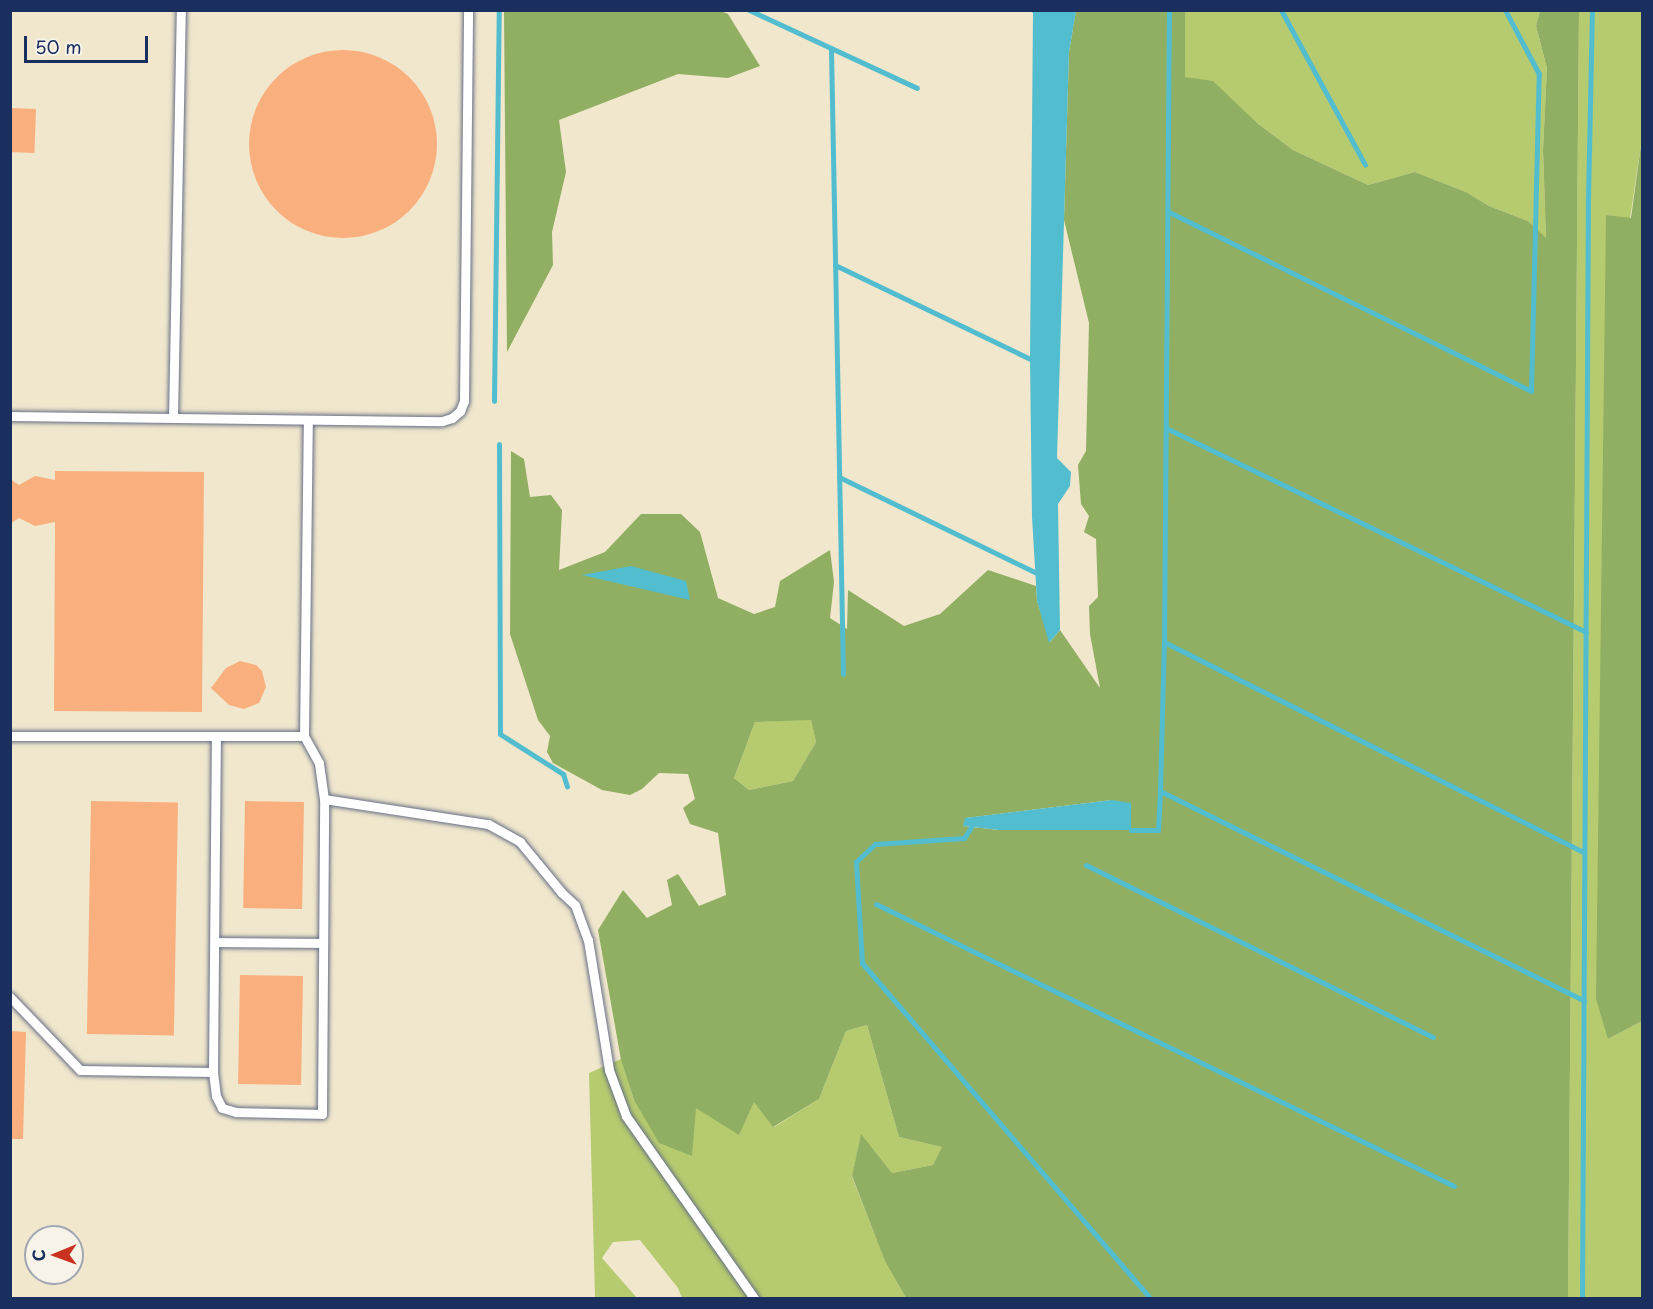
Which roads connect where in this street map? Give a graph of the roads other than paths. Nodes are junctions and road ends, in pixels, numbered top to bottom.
1 (181, 10) edge
2 (468, 10) edge
3 (10, 416) edge
4 (174, 418) junction
5 (308, 420) junction
6 (10, 736) edge
7 (216, 736) junction
8 (304, 736) junction
9 (324, 799) junction
10 (214, 942) junction
11 (323, 944) junction
12 (10, 997) edge
13 (213, 1072) junction
14 (754, 1299) edge

1 - 4 lane
2 - 5 lane
3 - 4 lane
4 - 5 lane
5 - 8 lane
6 - 7 lane
7 - 8 lane
7 - 10 lane
8 - 9 lane
9 - 11 lane
9 - 14 lane
10 - 11 lane
10 - 13 lane
11 - 13 lane
12 - 13 lane

